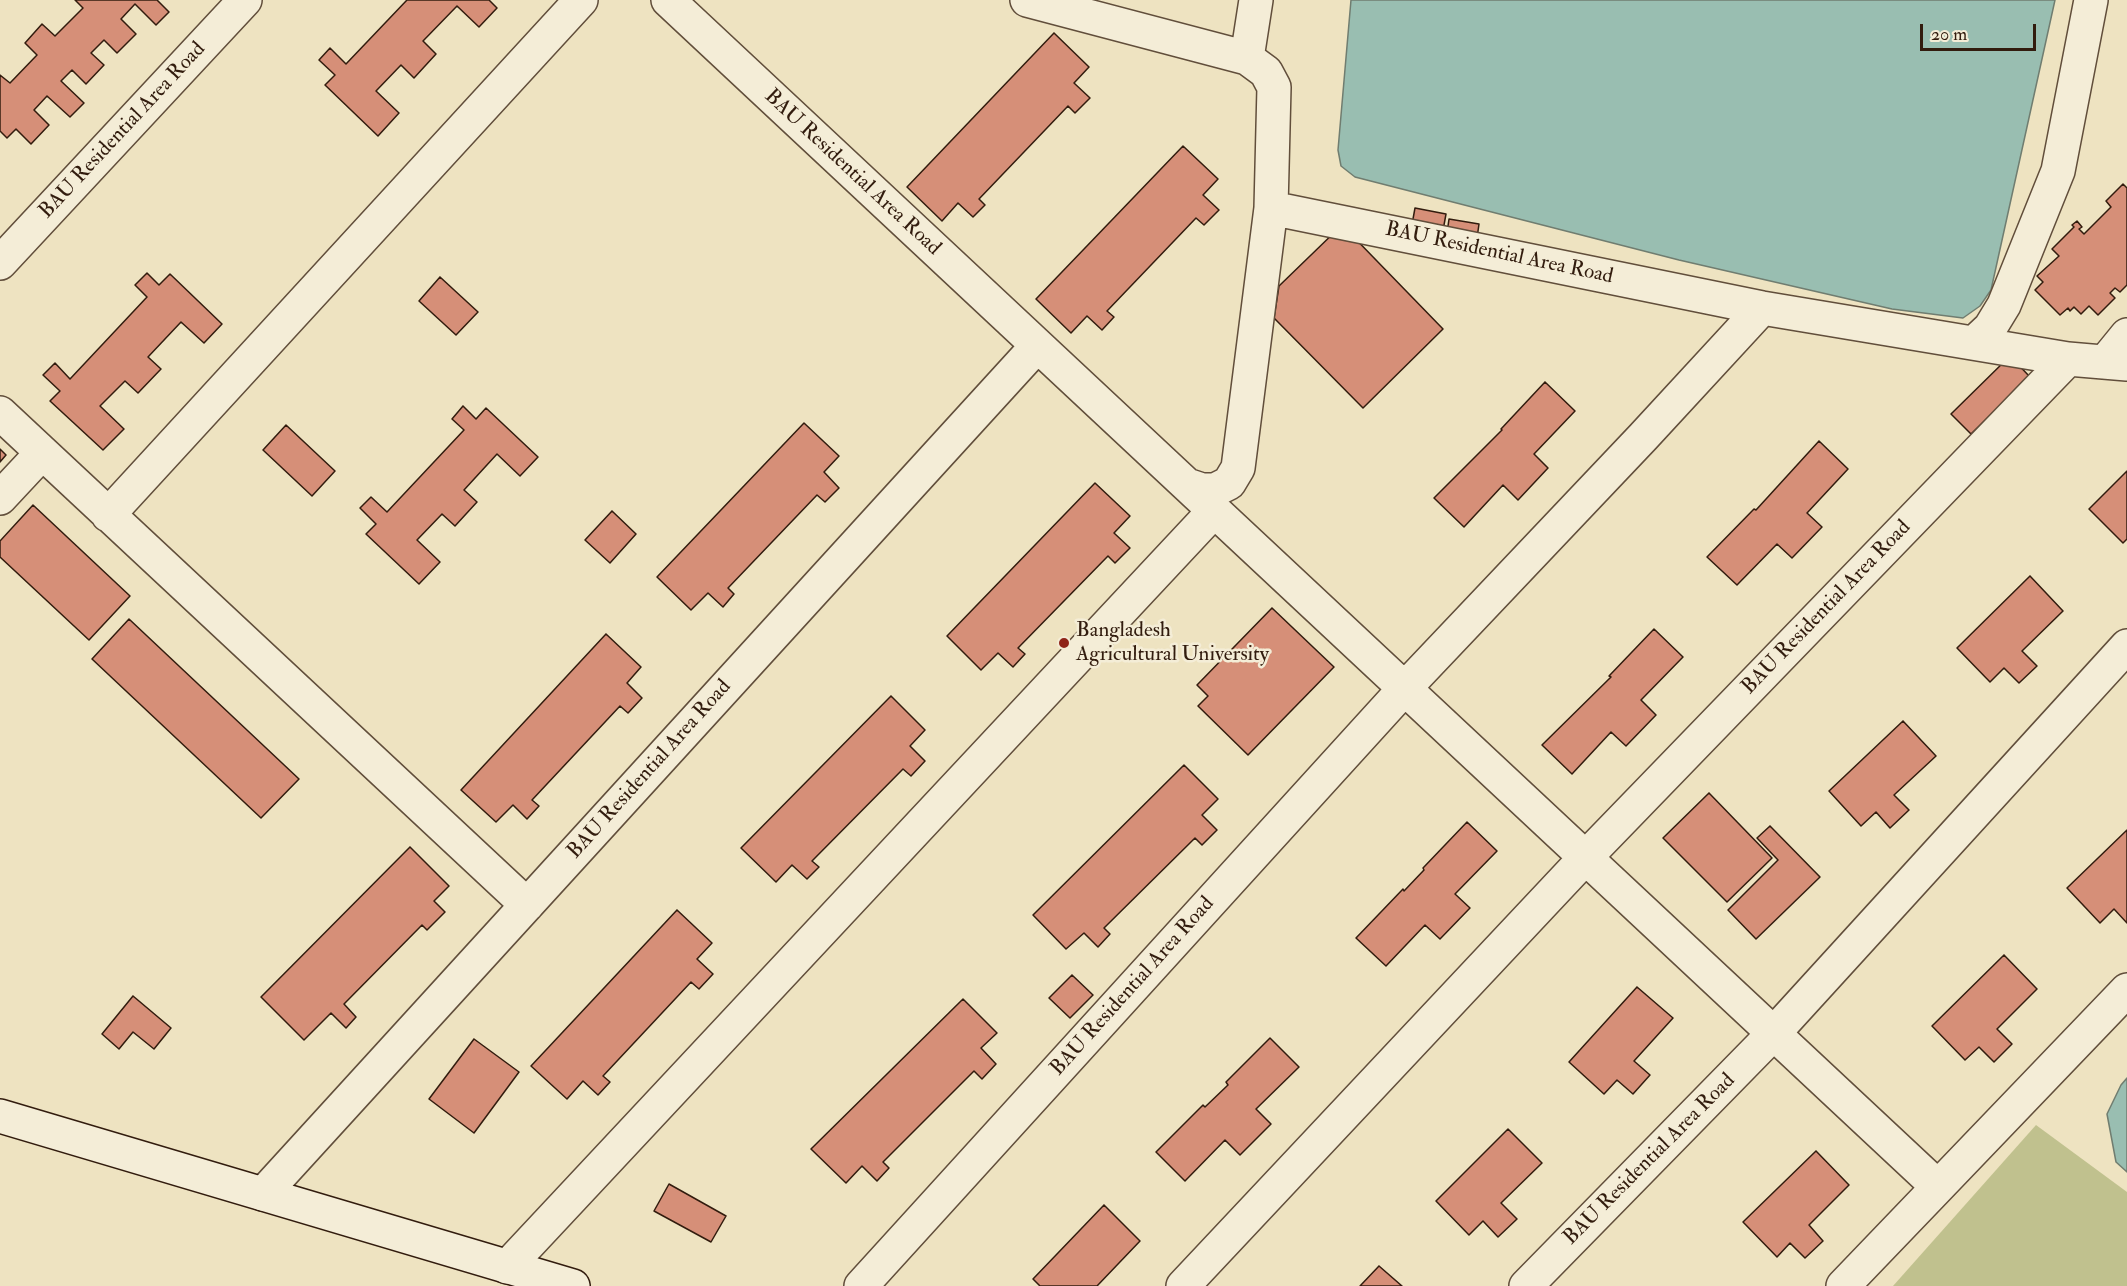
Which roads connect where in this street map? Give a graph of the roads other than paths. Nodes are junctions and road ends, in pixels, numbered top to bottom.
1 (245, 0) edge
2 (581, 0) edge
3 (668, 0) edge
4 (1027, 0) edge
5 (1257, 0) edge
6 (2091, 0) edge
7 (1247, 58) junction
8 (1271, 208) junction
9 (0, 263) edge
10 (1762, 308) junction
11 (2127, 335) edge
12 (1974, 343) junction
13 (1037, 346) junction
14 (2068, 359) junction
15 (2116, 363) edge
16 (0, 413) edge
17 (42, 453) junction
18 (1187, 485) junction
19 (0, 498) edge
20 (1214, 511) junction
21 (108, 514) junction
22 (2127, 646) edge
23 (1405, 688) junction
24 (1586, 857) junction
25 (527, 905) junction
26 (2127, 990) edge
27 (1774, 1034) junction
28 (0, 1116) edge
29 (1938, 1187) junction
30 (262, 1194) junction
31 (507, 1267) junction
32 (573, 1286) edge
33 (861, 1286) edge
34 (1183, 1286) edge
35 (1526, 1286) edge
36 (1843, 1286) edge

1 - 9 street, BAU Residential Area Road
2 - 21 street
3 - 13 street, BAU Residential Area Road
4 - 7 street
5 - 7 street
6 - 12 street
7 - 8 street
8 - 10 street, BAU Residential Area Road
8 - 18 street
10 - 12 street, BAU Residential Area Road
10 - 23 street, BAU Residential Area Road
11 - 15 street
12 - 14 street, BAU Residential Area Road
13 - 18 street, BAU Residential Area Road
13 - 25 street, BAU Residential Area Road
14 - 15 street, BAU Residential Area Road
14 - 24 street, BAU Residential Area Road
16 - 17 street
17 - 19 street
17 - 21 street
18 - 20 street, BAU Residential Area Road
20 - 23 street, BAU Residential Area Road
20 - 31 street
21 - 25 street
22 - 27 street, BAU Residential Area Road
23 - 24 street, BAU Residential Area Road
23 - 33 street, BAU Residential Area Road
24 - 27 street, BAU Residential Area Road
24 - 34 street, BAU Residential Area Road
25 - 30 street, BAU Residential Area Road
26 - 29 street
27 - 29 street, BAU Residential Area Road
27 - 35 street, BAU Residential Area Road
28 - 30 street
29 - 36 street
30 - 31 street
31 - 32 street

